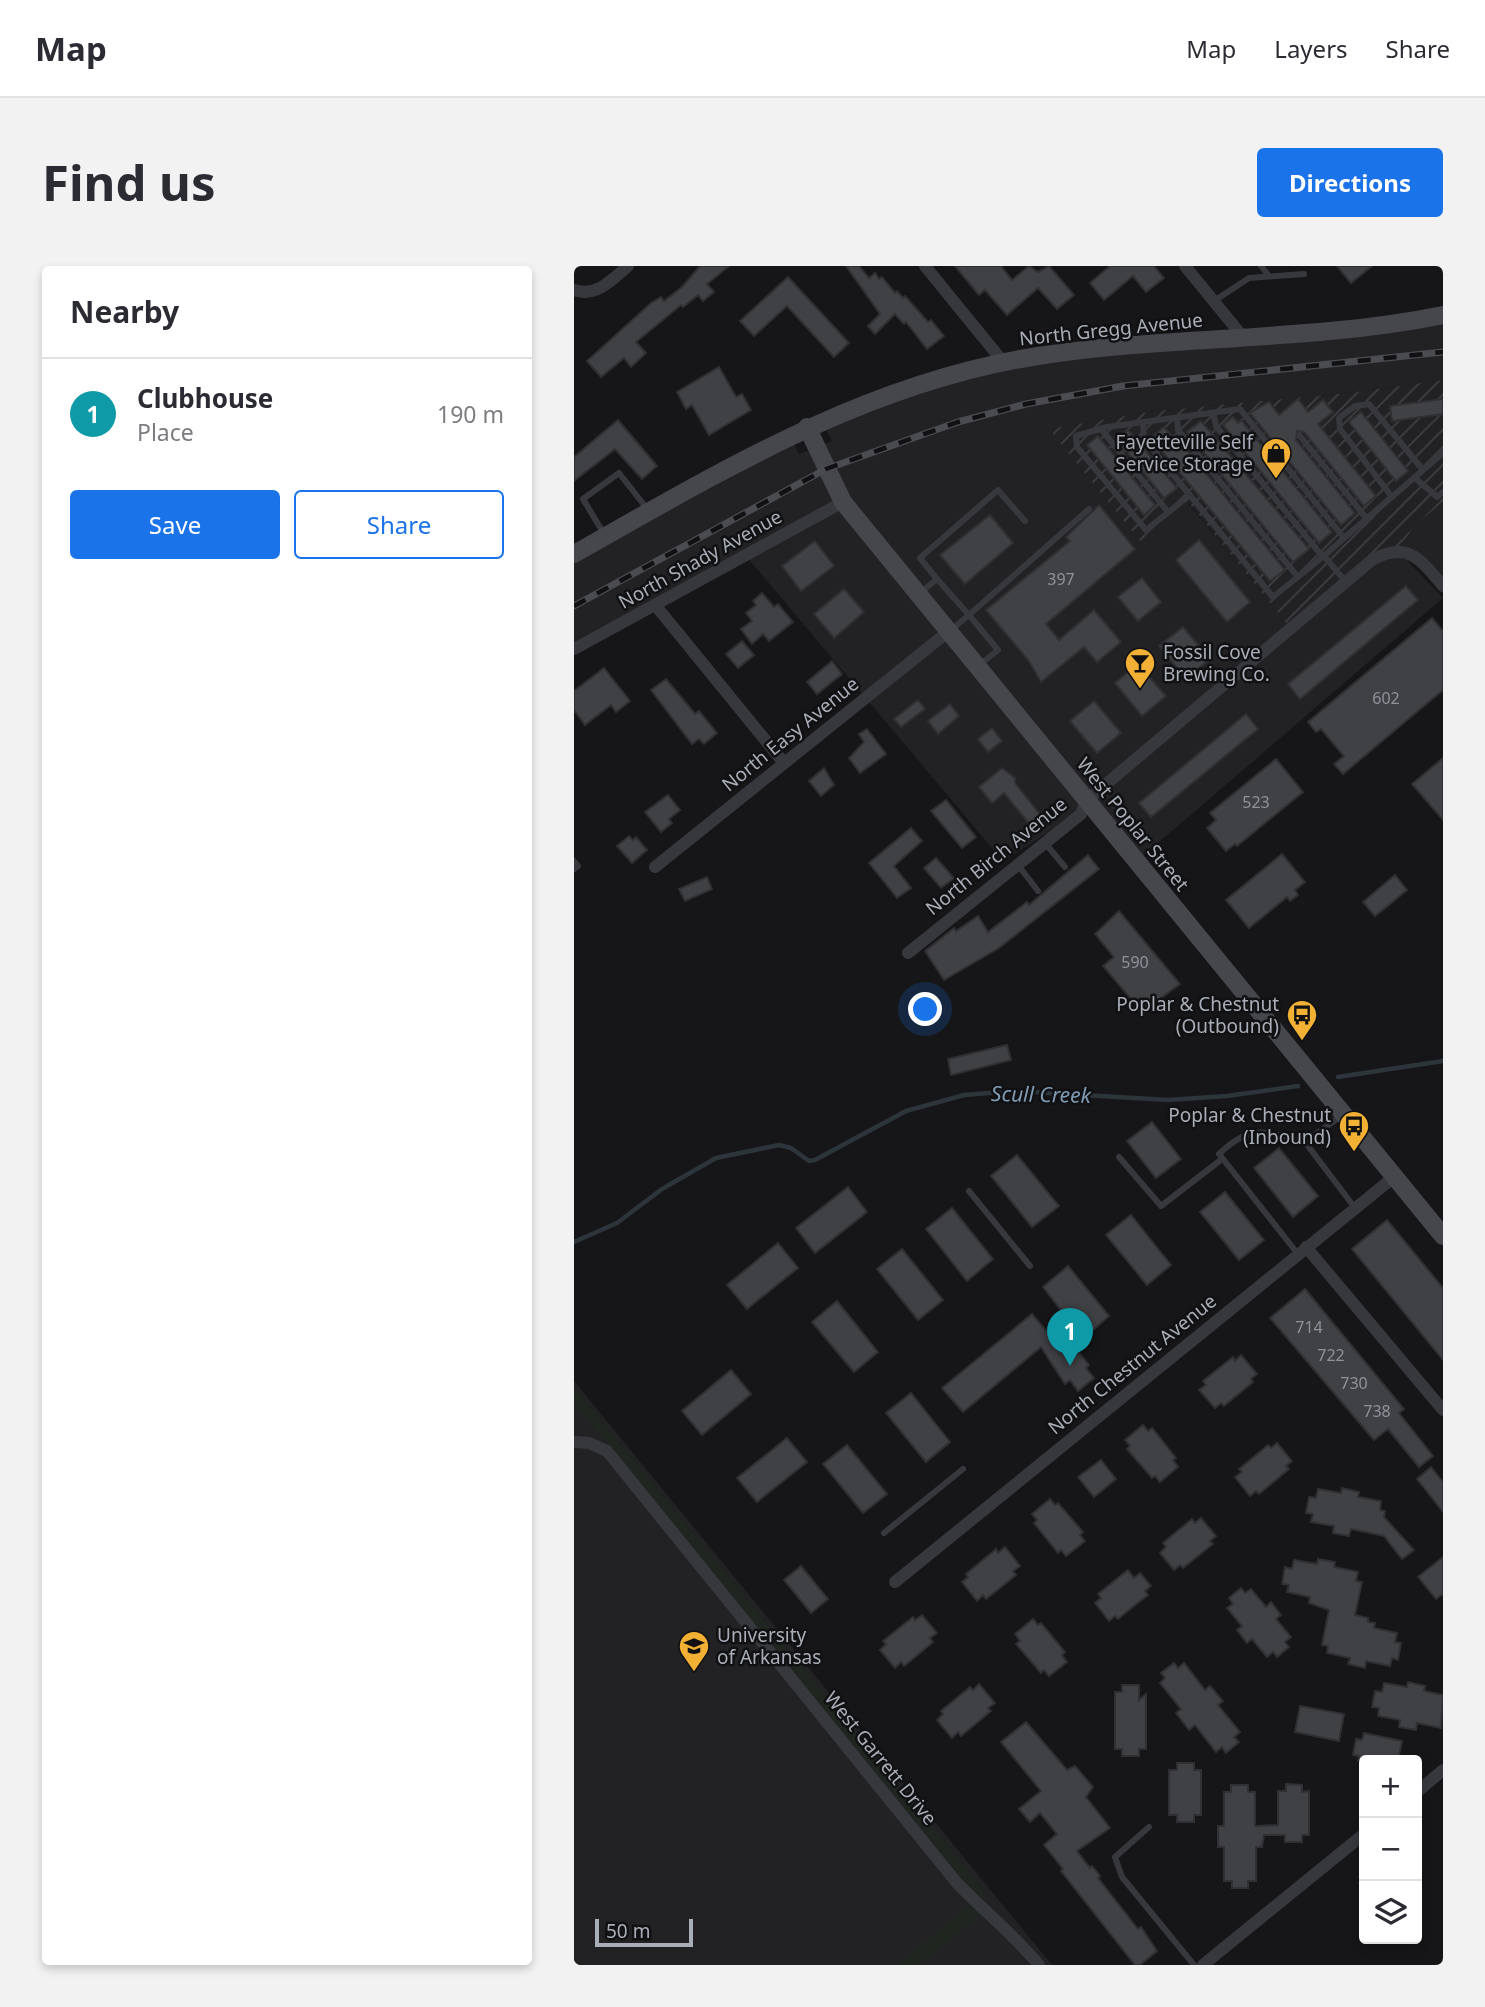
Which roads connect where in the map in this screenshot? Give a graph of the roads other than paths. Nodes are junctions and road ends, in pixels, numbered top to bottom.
1 (628, 266) edge
2 (925, 266) edge
3 (1185, 266) edge
4 (1261, 266) edge
5 (1304, 274) dead end
6 (1269, 276) junction
7 (577, 291) edge
8 (1214, 301) junction
9 (1443, 315) edge
10 (1243, 337) junction
11 (1004, 363) junction
12 (1213, 413) junction
13 (1177, 418) junction
14 (1143, 422) junction
15 (807, 427) junction
16 (1101, 429) junction
17 (1300, 436) dead end
18 (1443, 453) edge
19 (1423, 470) junction
20 (1415, 478) junction
21 (1443, 492) edge
22 (1190, 495) junction
23 (1392, 497) junction
24 (843, 502) junction
25 (1089, 509) dead end
26 (649, 512) junction
27 (1168, 512) junction
28 (1367, 519) junction
29 (1025, 521) dead end
30 (606, 536) junction
31 (1345, 538) junction
32 (574, 554) edge
33 (1324, 556) junction
34 (1298, 577) junction
35 (937, 579) junction
36 (1346, 582) junction
37 (1443, 586) edge
38 (919, 595) junction
39 (656, 606) junction
40 (969, 615) junction
41 (949, 631) junction
42 (574, 649) edge
43 (978, 666) junction
44 (784, 764) junction
45 (1086, 801) junction
46 (1045, 843) junction
47 (574, 862) edge
48 (1018, 866) junction
49 (655, 867) dead end
50 (1065, 867) dead end
51 (574, 869) edge
52 (1038, 891) dead end
53 (908, 953) dead end
54 (1343, 1115) junction
55 (1305, 1142) junction
56 (1119, 1157) dead end
57 (1222, 1159) junction
58 (1394, 1177) junction
59 (968, 1191) dead end
60 (1355, 1208) junction
61 (1443, 1236) edge
62 (1302, 1250) junction
63 (1030, 1266) dead end
64 (1443, 1410) edge
65 (574, 1442) edge
66 (963, 1469) dead end
67 (884, 1532) dead end
68 (895, 1582) dead end
69 (1443, 1770) edge
70 (1422, 1788) edge
71 (1149, 1827) dead end
72 (1359, 1838) edge
73 (1039, 1965) edge
74 (1194, 1965) edge
75 (1203, 1965) edge

1 - 7 street
2 - 11 street
3 - 8 street
4 - 6 lane
5 - 6 lane
6 - 8 lane
8 - 10 street
9 - 10 street, North Gregg Avenue
10 - 11 street, North Gregg Avenue
11 - 15 street, North Gregg Avenue
12 - 13 lane
12 - 31 lane
12 - 33 lane
13 - 14 lane
13 - 34 lane
14 - 16 lane
14 - 22 lane
15 - 24 street, West Poplar Street
15 - 26 street, North Gregg Avenue
16 - 27 lane
16 - 27 lane
17 - 28 lane
18 - 19 lane
19 - 20 lane
19 - 23 lane
20 - 21 lane
20 - 23 lane
22 - 27 lane
22 - 34 lane
23 - 28 lane
24 - 38 street, West Poplar Street
24 - 39 street, North Shady Avenue
25 - 40 lane
26 - 30 street, North Gregg Avenue
26 - 30 lane
28 - 31 lane
29 - 35 lane
30 - 32 street, North Gregg Avenue
31 - 33 lane
33 - 34 lane
33 - 36 lane
35 - 38 lane
35 - 40 lane
36 - 37 street, North Birch Avenue
36 - 45 street, North Birch Avenue
38 - 41 street, West Poplar Street
39 - 42 street, North Shady Avenue
39 - 44 street
40 - 41 lane
40 - 43 lane
41 - 43 street, West Poplar Street
41 - 44 street, North Easy Avenue
43 - 45 street, West Poplar Street
44 - 49 street, North Easy Avenue
45 - 46 street, North Birch Avenue
45 - 54 street, West Poplar Street
46 - 48 street, North Birch Avenue
46 - 50 lane
47 - 51 lane
48 - 52 lane
48 - 53 street, North Birch Avenue
54 - 55 lane
54 - 58 street, West Poplar Street
55 - 57 lane
55 - 60 lane
56 - 57 lane
57 - 62 lane
58 - 60 street, North Chestnut Avenue
58 - 61 street, West Poplar Street
59 - 63 lane
60 - 62 street, North Chestnut Avenue
62 - 64 street
62 - 68 street, North Chestnut Avenue
65 - 73 street, West Garrett Drive
66 - 67 lane
69 - 70 street
71 - 74 lane
72 - 75 street

